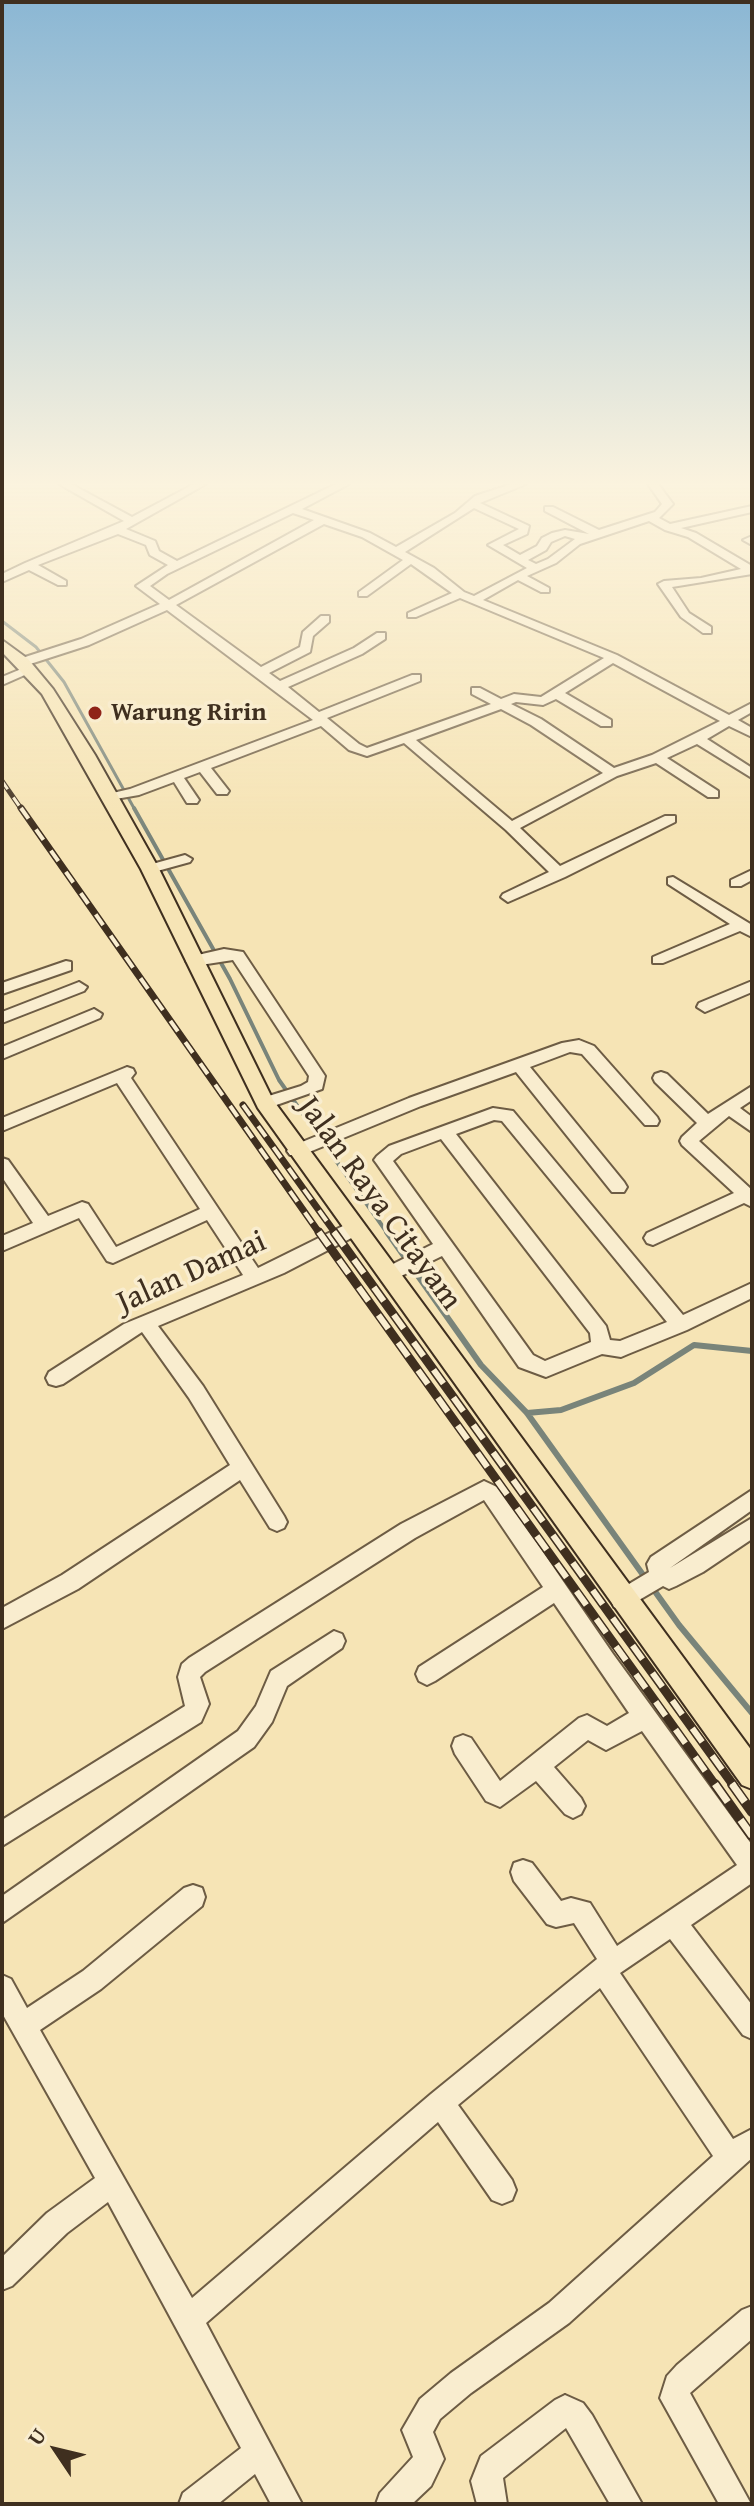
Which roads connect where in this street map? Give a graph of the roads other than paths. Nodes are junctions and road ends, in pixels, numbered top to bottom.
1 (162, 601) edge
2 (176, 601) edge
3 (444, 601) edge
4 (473, 601) edge
5 (675, 601) edge
6 (168, 605) junction
7 (412, 615) dead end
8 (325, 619) dead end
9 (707, 630) dead end
10 (381, 636) dead end
11 (2, 644) edge
12 (613, 658) junction
13 (30, 663) junction
14 (260, 672) junction
15 (416, 678) dead end
16 (2, 681) edge
17 (279, 686) junction
18 (476, 691) dead end
19 (557, 694) junction
20 (502, 705) junction
21 (752, 707) edge
22 (321, 719) junction
23 (730, 721) junction
24 (606, 723) dead end
25 (752, 733) edge
26 (407, 739) junction
27 (698, 739) junction
28 (657, 758) junction
29 (203, 767) junction
30 (612, 773) junction
31 (752, 774) edge
32 (176, 775) junction
33 (119, 791) junction
34 (222, 791) dead end
35 (713, 794) dead end
36 (192, 800) dead end
37 (670, 819) dead end
38 (511, 827) junction
39 (180, 861) dead end
40 (154, 867) junction
41 (560, 874) junction
42 (752, 874) edge
43 (673, 881) dead end
44 (736, 883) dead end
45 (508, 897) dead end
46 (747, 929) edge
47 (209, 957) junction
48 (658, 960) dead end
49 (66, 966) dead end
50 (752, 986) edge
51 (79, 987) dead end
52 (2, 989) edge
53 (705, 1007) dead end
54 (94, 1014) dead end
55 (2, 1018) edge
56 (2, 1053) edge
57 (519, 1065) junction
58 (661, 1078) dead end
59 (752, 1092) edge
60 (265, 1103) junction
61 (729, 1108) junction
62 (651, 1121) dead end
63 (707, 1123) junction
64 (2, 1125) edge
65 (752, 1126) edge
66 (445, 1132) junction
67 (304, 1148) junction
68 (2, 1164) edge
69 (618, 1187) dead end
70 (749, 1198) edge
71 (211, 1211) junction
72 (44, 1225) junction
73 (355, 1228) junction
74 (653, 1238) dead end
75 (2, 1244) edge
76 (438, 1251) junction
77 (396, 1270) junction
78 (255, 1278) junction
79 (752, 1290) edge
80 (146, 1323) junction
81 (680, 1325) junction
82 (601, 1346) junction
83 (56, 1378) dead end
84 (242, 1468) junction
85 (752, 1499) edge
86 (277, 1522) dead end
87 (752, 1527) edge
88 (658, 1578) junction
89 (557, 1589) junction
90 (628, 1596) junction
91 (2, 1619) edge
92 (334, 1641) dead end
93 (427, 1674) dead end
94 (645, 1716) junction
95 (463, 1746) dead end
96 (538, 1766) junction
97 (752, 1775) edge
98 (573, 1806) dead end
99 (2, 1834) edge
100 (752, 1867) edge
101 (523, 1872) dead end
102 (193, 1897) dead end
103 (2, 1911) edge
104 (673, 1922) junction
105 (608, 1966) junction
106 (2, 1988) edge
107 (23, 2026) junction
108 (752, 2026) edge
109 (440, 2103) junction
110 (741, 2150) edge
111 (112, 2182) junction
112 (502, 2190) dead end
113 (2, 2276) edge
114 (188, 2320) junction
115 (752, 2320) edge
116 (259, 2452) junction
117 (194, 2504) edge
118 (287, 2504) edge
119 (391, 2504) edge
120 (492, 2504) edge
121 (627, 2504) edge
122 (736, 2504) edge

1 - 6 street
2 - 6 street
3 - 7 street
4 - 12 street
5 - 9 street
6 - 13 street
6 - 14 street
8 - 14 street
10 - 17 street
11 - 13 main road, Jalan Raya Citayam
12 - 19 street
12 - 23 street
13 - 16 street
13 - 33 main road, Jalan Raya Citayam
14 - 17 street
15 - 22 street
17 - 22 street
18 - 20 street
19 - 20 street
19 - 24 street
20 - 26 street
20 - 30 street
21 - 23 street
22 - 26 street
22 - 29 street
23 - 25 street
23 - 27 street
26 - 38 street
27 - 28 street
27 - 31 street
28 - 30 street
28 - 35 street
29 - 32 street
29 - 34 street
30 - 38 street
32 - 33 street
32 - 36 street
33 - 40 main road, Jalan Raya Citayam
37 - 41 street
38 - 41 street
39 - 40 street
40 - 47 main road, Jalan Raya Citayam
41 - 45 street
42 - 44 street
43 - 46 street
46 - 48 street
47 - 60 main road, Jalan Raya Citayam
47 - 60 street
49 - 52 street
50 - 53 street
51 - 55 street
54 - 56 street
57 - 62 street
57 - 67 street
57 - 69 street
58 - 63 street
59 - 61 street
60 - 67 main road, Jalan Raya Citayam
61 - 63 street
61 - 65 street
63 - 70 street
64 - 71 street
66 - 76 street
66 - 81 street
66 - 82 street
67 - 73 main road, Jalan Raya Citayam
68 - 72 street
70 - 74 street
71 - 72 street
71 - 78 street
72 - 75 street
73 - 77 main road, Jalan Raya Citayam
73 - 78 street, Jalan Damai
76 - 77 street
76 - 82 street
77 - 90 main road, Jalan Raya Citayam
78 - 80 street, Jalan Damai
79 - 81 street
80 - 83 street, Jalan Damai
80 - 84 street
81 - 82 street
84 - 86 street
84 - 91 street
85 - 88 street
87 - 88 street
88 - 90 street
89 - 93 street
89 - 94 street
89 - 99 street
90 - 97 main road, Jalan Raya Citayam
92 - 103 street
94 - 96 street
94 - 100 street
95 - 96 street
96 - 98 street
100 - 104 street
101 - 105 street
102 - 107 street
104 - 105 street
104 - 108 street
105 - 109 street
105 - 110 street
106 - 107 street
107 - 111 street
109 - 112 street
109 - 114 street
110 - 119 street
111 - 113 street
111 - 114 street
114 - 116 street
115 - 122 street
116 - 117 street
116 - 118 street
120 - 121 street

